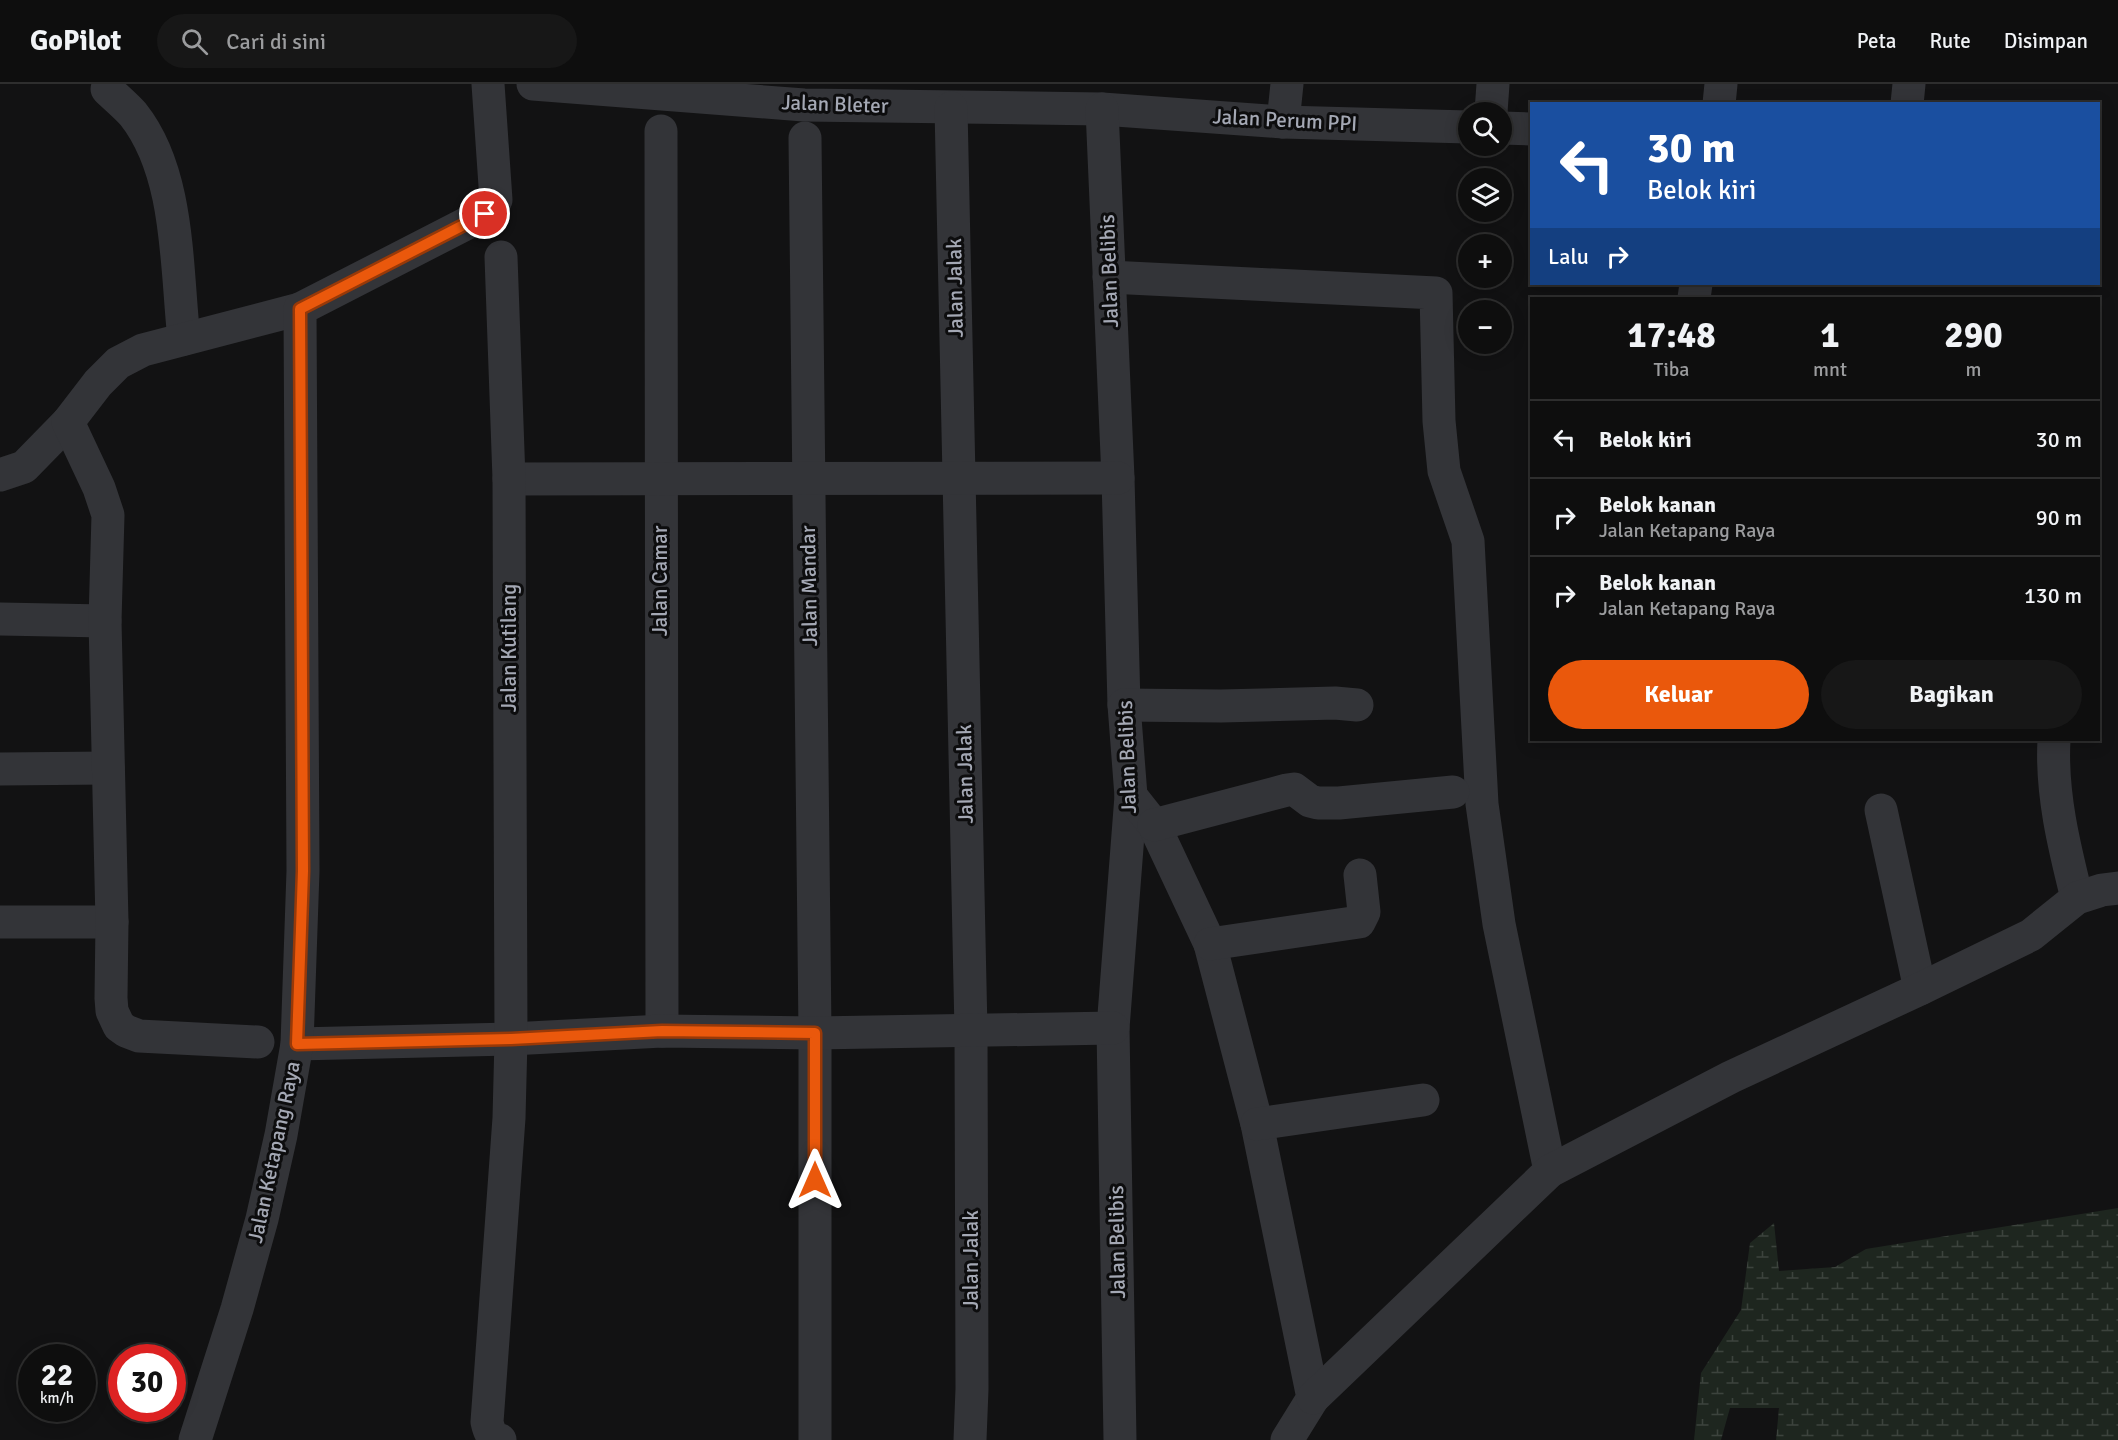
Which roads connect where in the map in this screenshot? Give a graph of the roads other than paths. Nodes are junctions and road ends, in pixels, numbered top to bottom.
1 (488, 84) edge
2 (533, 84) edge
3 (1287, 84) edge
4 (1493, 84) edge
5 (1721, 84) edge
6 (1909, 84) edge
7 (107, 88) dead end
8 (1492, 102) edge
9 (1719, 102) edge
10 (1907, 102) edge
11 (951, 108) junction
12 (1102, 109) junction
13 (1283, 122) junction
14 (1458, 127) edge
15 (1512, 128) edge
16 (1530, 129) edge
17 (661, 131) dead end
18 (805, 138) dead end
19 (501, 257) dead end
20 (1109, 278) junction
21 (300, 309) junction
22 (184, 339) junction
23 (68, 422) junction
24 (0, 475) edge
25 (959, 478) junction
26 (1118, 478) junction
27 (508, 479) junction
28 (807, 479) junction
29 (660, 480) junction
30 (0, 620) edge
31 (105, 621) junction
32 (1124, 705) junction
33 (1357, 705) dead end
34 (2054, 741) edge
35 (108, 768) junction
36 (0, 770) edge
37 (1453, 792) dead end
38 (1131, 796) junction
39 (1881, 810) dead end
40 (1154, 825) junction
41 (1360, 875) dead end
42 (2118, 888) edge
43 (2077, 898) junction
44 (0, 922) edge
45 (112, 922) junction
46 (1210, 944) junction
47 (1920, 989) junction
48 (1113, 1028) junction
49 (662, 1031) junction
50 (971, 1031) junction
51 (815, 1033) junction
52 (511, 1039) junction
53 (258, 1042) dead end
54 (297, 1044) junction
55 (1423, 1100) dead end
56 (1257, 1124) junction
57 (1550, 1171) junction
58 (1313, 1398) junction
59 (195, 1440) edge
60 (500, 1440) edge
61 (815, 1440) edge
62 (970, 1440) edge
63 (1120, 1440) edge
64 (1287, 1440) edge

1 - 21 street
2 - 11 street, Jalan Bleter
3 - 13 street
4 - 8 street
5 - 9 street
6 - 10 street
7 - 22 street
11 - 12 street, Jalan Bleter
11 - 25 street, Jalan Jalak
12 - 13 street, Jalan Perum PPI
12 - 20 street, Jalan Belibis
13 - 14 street, Jalan Perum PPI
15 - 16 street
17 - 29 street, Jalan Camar
18 - 28 street, Jalan Mandar
19 - 27 street, Jalan Kutilang
20 - 26 street, Jalan Belibis
20 - 57 street
21 - 22 street
21 - 54 street, Jalan Ketapang Raya
22 - 23 street
23 - 24 street
23 - 31 street
25 - 26 street
25 - 28 street
25 - 50 street, Jalan Jalak
26 - 32 street, Jalan Belibis
27 - 29 street
27 - 52 street, Jalan Kutilang
28 - 29 street
28 - 51 street, Jalan Mandar
29 - 49 street, Jalan Camar
30 - 31 street
31 - 35 street
32 - 33 street
32 - 38 street, Jalan Belibis
34 - 43 street
35 - 36 street
35 - 45 street
37 - 40 street
38 - 40 street
38 - 48 street, Jalan Belibis
39 - 47 street
40 - 46 street
41 - 46 street
42 - 43 street
43 - 47 street
44 - 45 street
45 - 53 street
46 - 56 street
47 - 57 street
48 - 50 street
48 - 63 street, Jalan Belibis
49 - 51 street
49 - 52 street
50 - 51 street
50 - 62 street, Jalan Jalak
51 - 61 street, Jalan Mandar
52 - 54 street
52 - 60 street, Jalan Kutilang
54 - 59 street, Jalan Ketapang Raya
55 - 56 street
56 - 58 street
57 - 58 street
58 - 64 street

